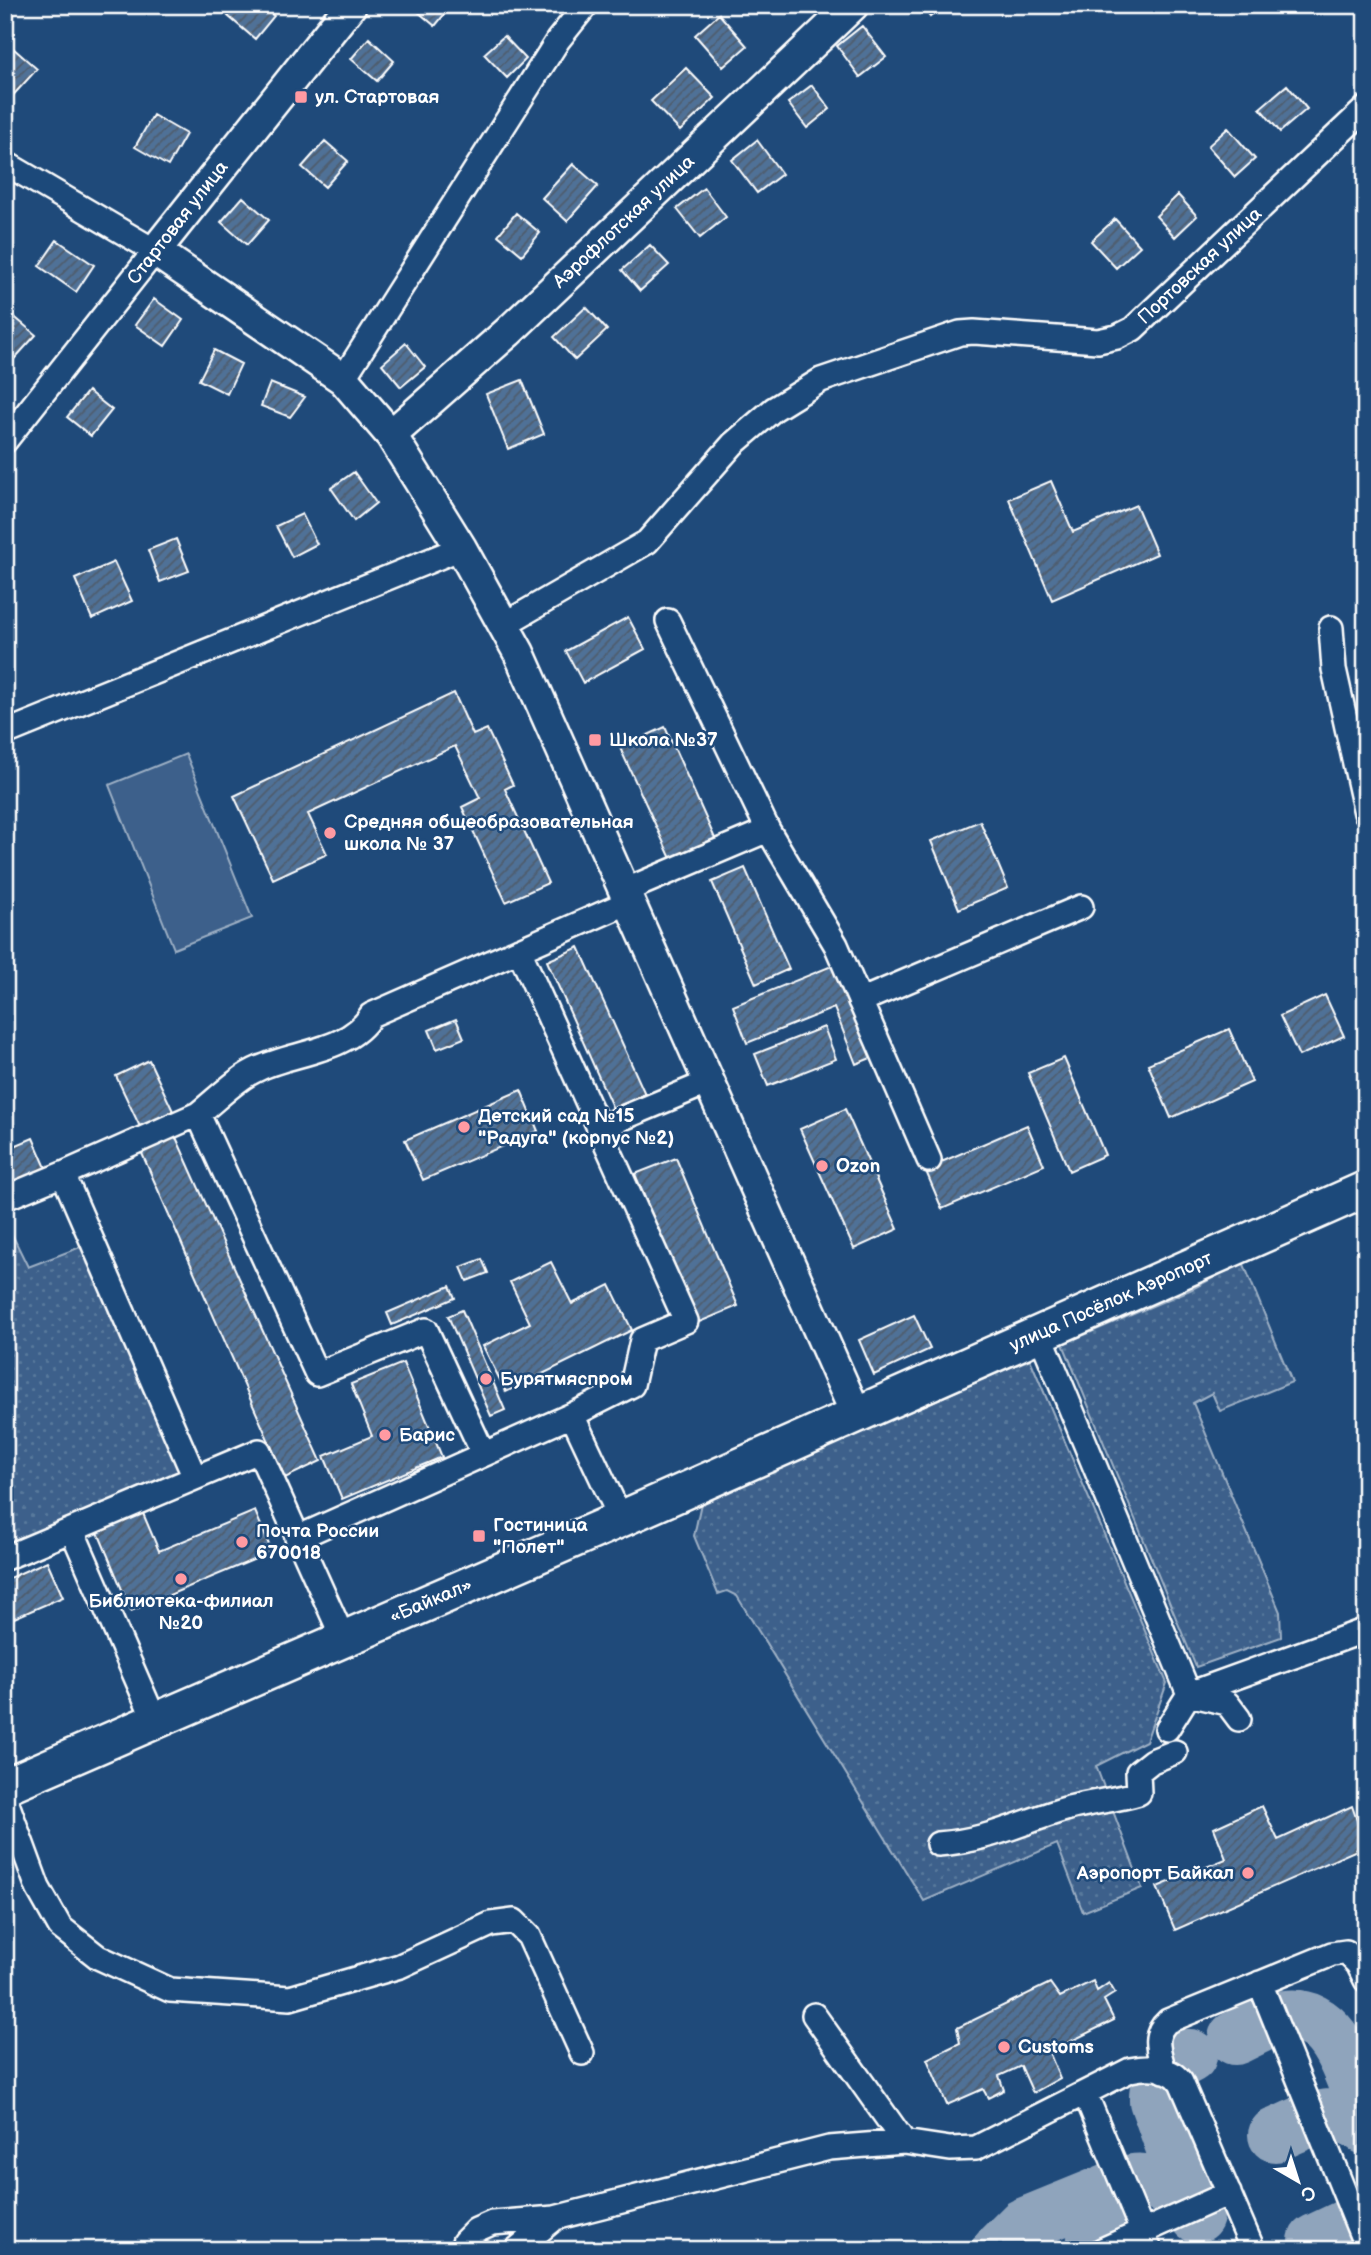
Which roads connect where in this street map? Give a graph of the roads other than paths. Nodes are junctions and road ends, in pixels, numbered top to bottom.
1 (351, 5) edge
2 (586, 5) edge
3 (853, 5) edge
4 (1366, 108) edge
5 (5, 163) edge
6 (155, 251) junction
7 (343, 379) junction
8 (391, 435) junction
9 (5, 441) edge
10 (461, 548) junction
11 (668, 621) dead end
12 (506, 624) junction
13 (1331, 628) dead end
14 (5, 733) edge
15 (1366, 813) edge
16 (768, 830) junction
17 (627, 896) junction
18 (1082, 907) dead end
19 (519, 950) junction
20 (860, 1001) junction
21 (709, 1083) junction
22 (198, 1114) junction
23 (599, 1128) junction
24 (929, 1160) dead end
25 (63, 1174) junction
26 (1366, 1189) edge
27 (5, 1198) edge
28 (1040, 1334) junction
29 (856, 1414) junction
30 (572, 1415) junction
31 (483, 1453) junction
32 (195, 1478) junction
33 (621, 1519) junction
34 (72, 1530) junction
35 (297, 1538) junction
36 (5, 1558) edge
37 (1366, 1630) edge
38 (343, 1638) junction
39 (1189, 1694) junction
40 (1239, 1718) dead end
41 (155, 1721) junction
42 (1167, 1729) dead end
43 (1175, 1752) dead end
44 (5, 1786) edge
45 (5, 1798) edge
46 (938, 1844) dead end
47 (1366, 1980) edge
48 (1260, 1983) junction
49 (814, 2015) dead end
50 (582, 2053) dead end
51 (1164, 2071) junction
52 (1085, 2093) junction
53 (904, 2143) junction
54 (1229, 2193) junction
55 (555, 2218) junction
56 (1146, 2241) edge
57 (1366, 2246) edge
58 (463, 2250) edge
59 (516, 2250) edge
60 (1102, 2250) edge
61 (1253, 2250) edge

1 - 6 main road, Стартовая улица
2 - 7 street
3 - 8 main road, Аэрофлотская улица
4 - 12 street, Портовская улица
5 - 6 street
6 - 7 main road
6 - 9 street, Стартовая улица
7 - 8 main road
8 - 10 main road
10 - 12 main road
10 - 14 street
11 - 16 street
12 - 17 main road
13 - 15 street
16 - 17 street
16 - 20 street
17 - 19 street
17 - 21 main road
18 - 20 street
19 - 22 street
19 - 23 street
20 - 24 street
21 - 23 street
21 - 29 main road
22 - 25 street
22 - 31 street
23 - 30 street
25 - 27 street
25 - 32 street
26 - 28 highway, улица Посёлок Аэропорт
28 - 29 highway, улица Посёлок Аэропорт
28 - 39 street
29 - 33 highway, «Байкал»
30 - 31 street
30 - 33 street
31 - 35 street
32 - 34 street
32 - 35 street
33 - 38 highway, «Байкал»
34 - 36 street
34 - 41 street
35 - 38 street
37 - 39 street
38 - 41 highway, «Байкал»
39 - 40 street
39 - 42 street
41 - 44 highway, «Байкал»
43 - 46 street
45 - 50 street
47 - 48 street
48 - 51 street
48 - 57 street
49 - 53 street
51 - 52 street
51 - 54 street
52 - 53 street
52 - 56 street
53 - 55 street
54 - 56 street
54 - 61 street
55 - 58 street
55 - 59 street
56 - 60 street

